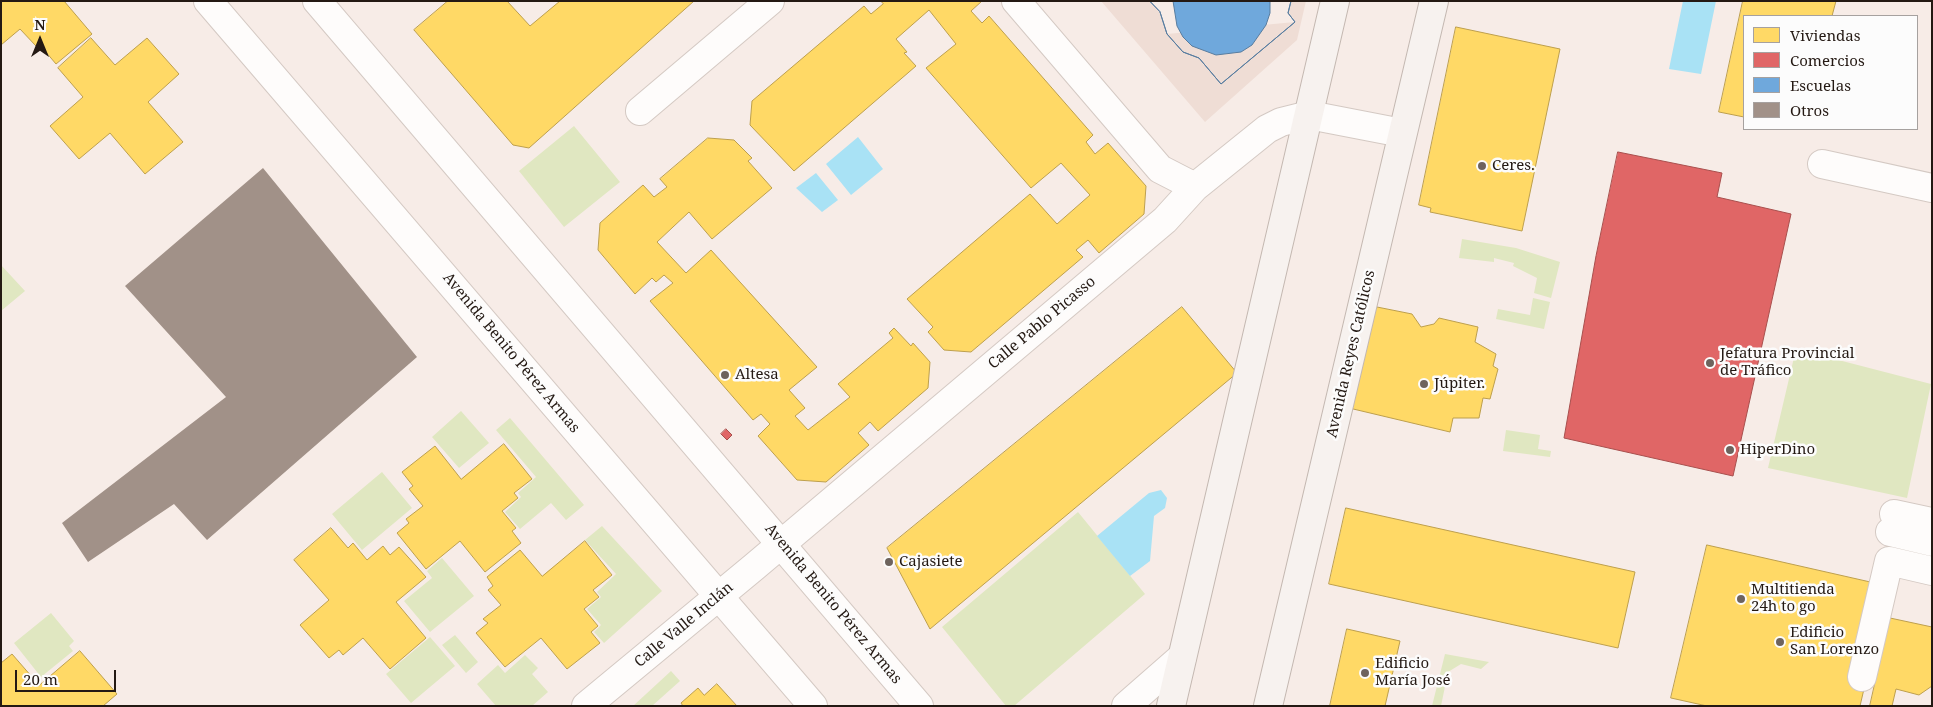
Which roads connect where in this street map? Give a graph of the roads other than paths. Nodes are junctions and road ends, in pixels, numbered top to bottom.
1 (208, 1) edge
2 (317, 1) edge
3 (770, 1) edge
4 (1016, 1) edge
5 (1335, 1) edge
6 (1434, 1) edge
7 (640, 111) dead end
8 (1309, 115) junction
9 (1402, 133) junction
10 (1822, 164) dead end
11 (1195, 187) junction
12 (1932, 188) edge
13 (1932, 522) edge
14 (1932, 542) edge
15 (781, 543) junction
16 (1932, 571) edge
17 (719, 595) junction
18 (1182, 657) junction
19 (1862, 677) dead end
20 (586, 706) edge
21 (813, 706) edge
22 (919, 706) edge
23 (1126, 706) edge
24 (1170, 706) edge
25 (1268, 706) edge

1 - 17 street, Avenida Benito Pérez Armas
2 - 15 street, Avenida Benito Pérez Armas
3 - 7 street
4 - 11 street
5 - 8 main road
6 - 9 main road, Avenida Reyes Católicos
8 - 9 street
8 - 11 street, Calle Pablo Picasso
8 - 18 main road
9 - 25 main road, Avenida Reyes Católicos
10 - 12 street
11 - 15 street, Calle Pablo Picasso
13 - 14 street
15 - 17 street, Calle Valle Inclán
15 - 22 street, Avenida Benito Pérez Armas
16 - 19 street
17 - 20 street, Calle Valle Inclán
17 - 21 street, Avenida Benito Pérez Armas
18 - 23 street
18 - 24 main road

